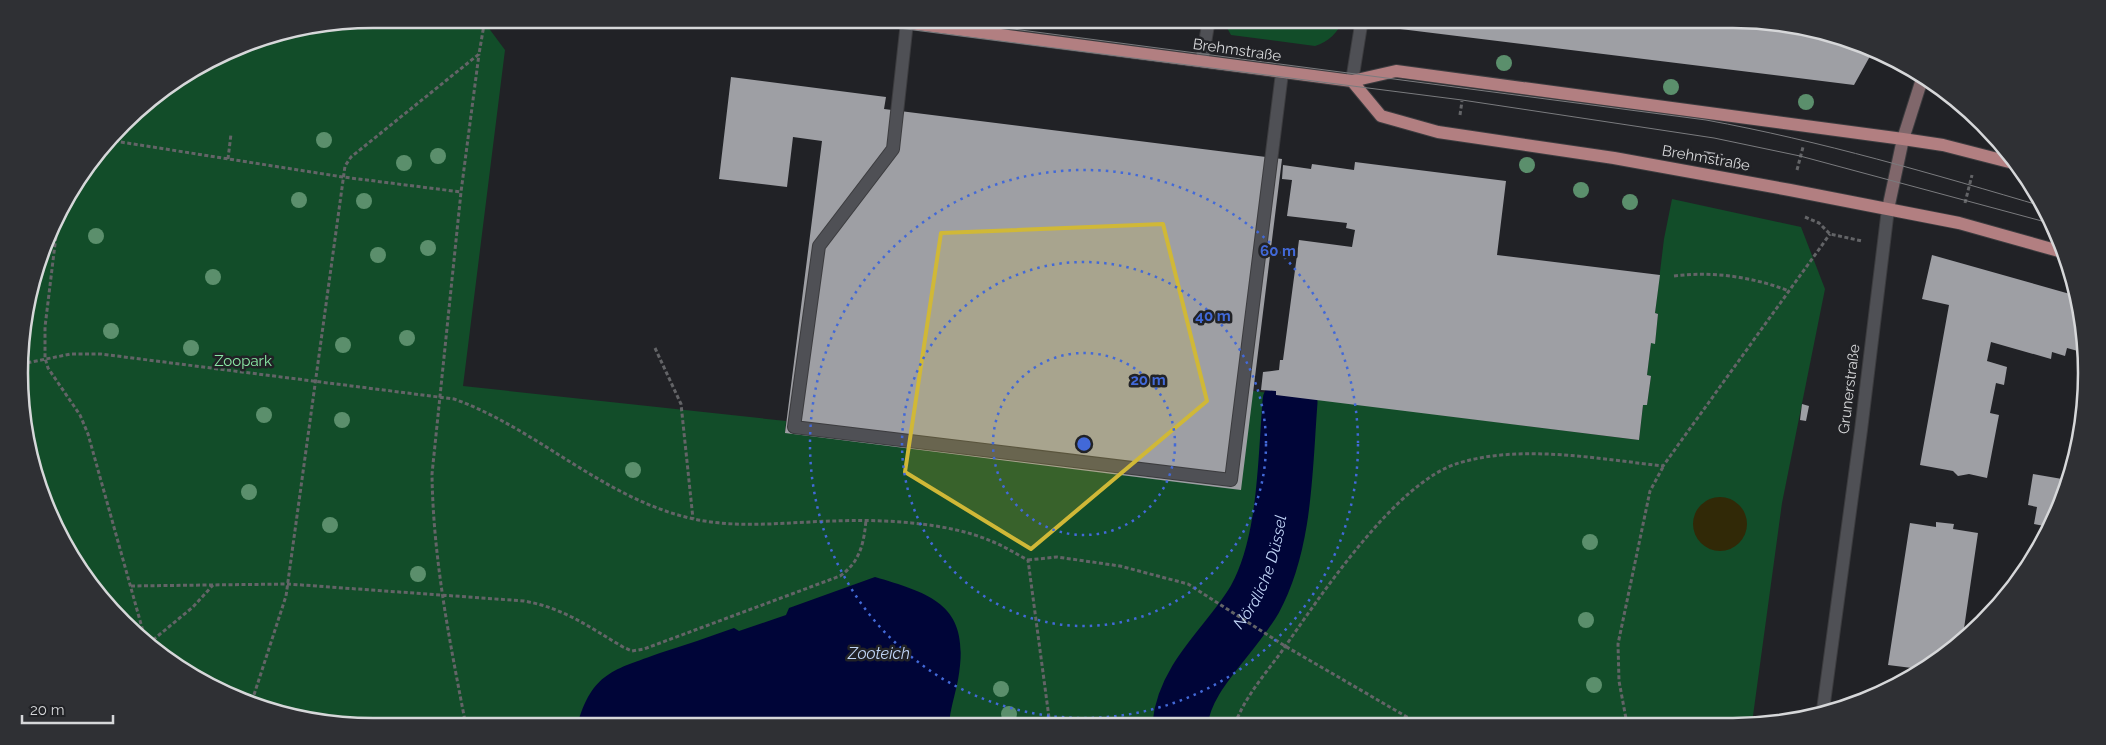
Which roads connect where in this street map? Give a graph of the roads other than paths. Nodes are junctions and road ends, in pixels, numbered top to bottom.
1 (905, 28) edge
2 (952, 28) edge
3 (1208, 28) edge
4 (1361, 28) edge
5 (1202, 61) junction
6 (1282, 73) junction
7 (1352, 81) junction
8 (1921, 83) edge
9 (1903, 139) junction
10 (2006, 161) edge
11 (1888, 209) junction
12 (2056, 250) edge
13 (1824, 706) edge

1 - 6 street
2 - 5 main road, Brehmstraße
3 - 5 street
4 - 7 street
5 - 6 main road, Brehmstraße
6 - 7 main road, Brehmstraße
7 - 9 main road, Brehmstraße
7 - 11 main road, Brehmstraße
8 - 9 main road, Grunerstraße
9 - 10 main road, Brehmstraße
9 - 11 main road, Grunerstraße
11 - 12 main road, Brehmstraße
11 - 13 street, Grunerstraße

